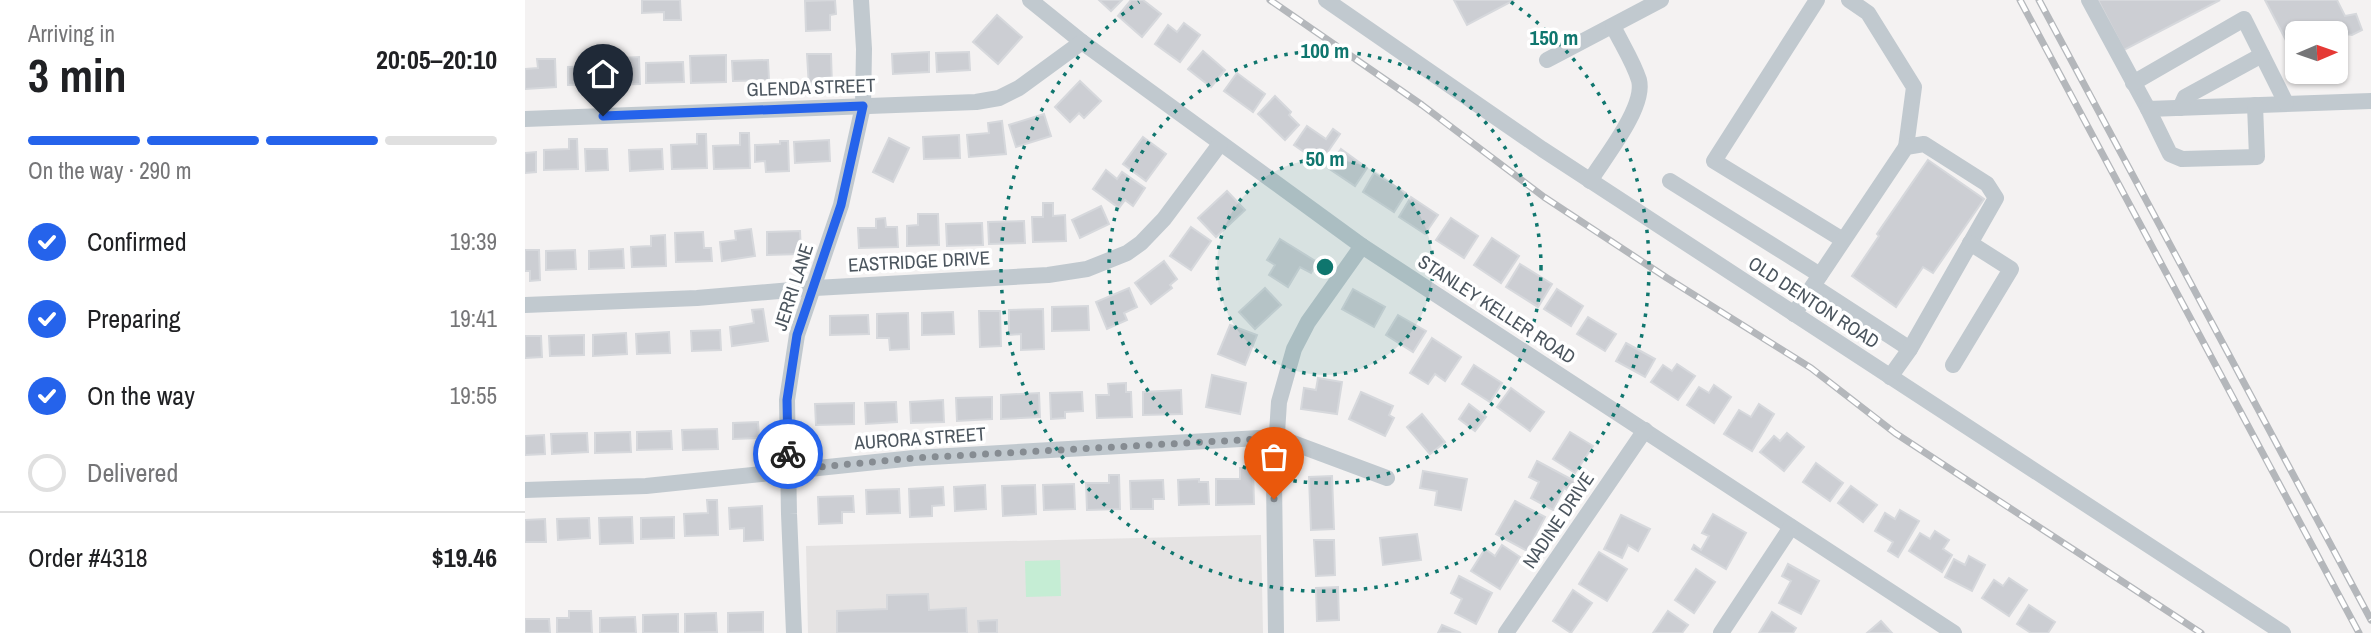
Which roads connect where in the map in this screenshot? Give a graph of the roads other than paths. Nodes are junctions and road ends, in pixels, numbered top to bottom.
1 (860, 0) edge
2 (1030, 0) edge
3 (1327, 0) edge
4 (1661, 0) edge
5 (1817, 0) edge
6 (1849, 0) edge
7 (2089, 0) edge
8 (1613, 26) junction
9 (1082, 42) junction
10 (2262, 55) junction
11 (1547, 60) dead end
12 (2133, 83) junction
13 (2371, 101) edge
14 (2286, 103) junction
15 (2255, 105) junction
16 (863, 106) junction
17 (2180, 108) junction
18 (2148, 109) junction
19 (525, 120) edge
20 (1220, 144) junction
21 (1906, 148) junction
22 (1590, 181) junction
23 (1670, 181) dead end
24 (1843, 240) junction
25 (1970, 243) junction
26 (1362, 246) junction
27 (1816, 280) junction
28 (815, 288) junction
29 (525, 305) edge
30 (1794, 314) junction
31 (1910, 349) junction
32 (1953, 365) dead end
33 (1890, 377) junction
34 (1645, 430) junction
35 (1277, 438) junction
36 (788, 470) junction
37 (1387, 478) dead end
38 (525, 490) edge
39 (1791, 527) junction
40 (1947, 631) edge
41 (794, 633) edge
42 (1276, 633) edge
43 (1506, 633) edge
44 (1721, 633) edge
45 (2283, 633) edge

1 - 16 street, JERRI LANE
2 - 9 street, STANLEY KELLER ROAD
3 - 22 street, OLD DENTON ROAD
4 - 8 street
5 - 24 street
6 - 21 street
7 - 12 street
8 - 11 street
8 - 22 street
9 - 16 street, GLENDA STREET
9 - 20 street, STANLEY KELLER ROAD
10 - 12 street
10 - 14 street
10 - 17 street
12 - 18 street
13 - 14 street
14 - 15 street
15 - 17 street
15 - 18 street
16 - 19 street, GLENDA STREET
16 - 28 street, JERRI LANE
17 - 18 street
20 - 26 street, STANLEY KELLER ROAD
20 - 28 street, EASTRIDGE DRIVE
21 - 24 street
21 - 25 street
22 - 30 street, OLD DENTON ROAD
23 - 27 street
24 - 27 street
25 - 31 street
25 - 32 street
26 - 34 street, STANLEY KELLER ROAD
26 - 35 street
27 - 30 street
27 - 31 street
28 - 29 street, EASTRIDGE DRIVE
28 - 36 street, JERRI LANE
30 - 33 street, OLD DENTON ROAD
31 - 33 street
33 - 45 street, OLD DENTON ROAD
34 - 39 street, STANLEY KELLER ROAD
34 - 43 street, NADINE DRIVE
35 - 36 street, AURORA STREET
35 - 37 street
35 - 42 street
36 - 38 street, AURORA STREET
36 - 41 street, JERRI LANE
39 - 40 street, STANLEY KELLER ROAD
39 - 44 street

